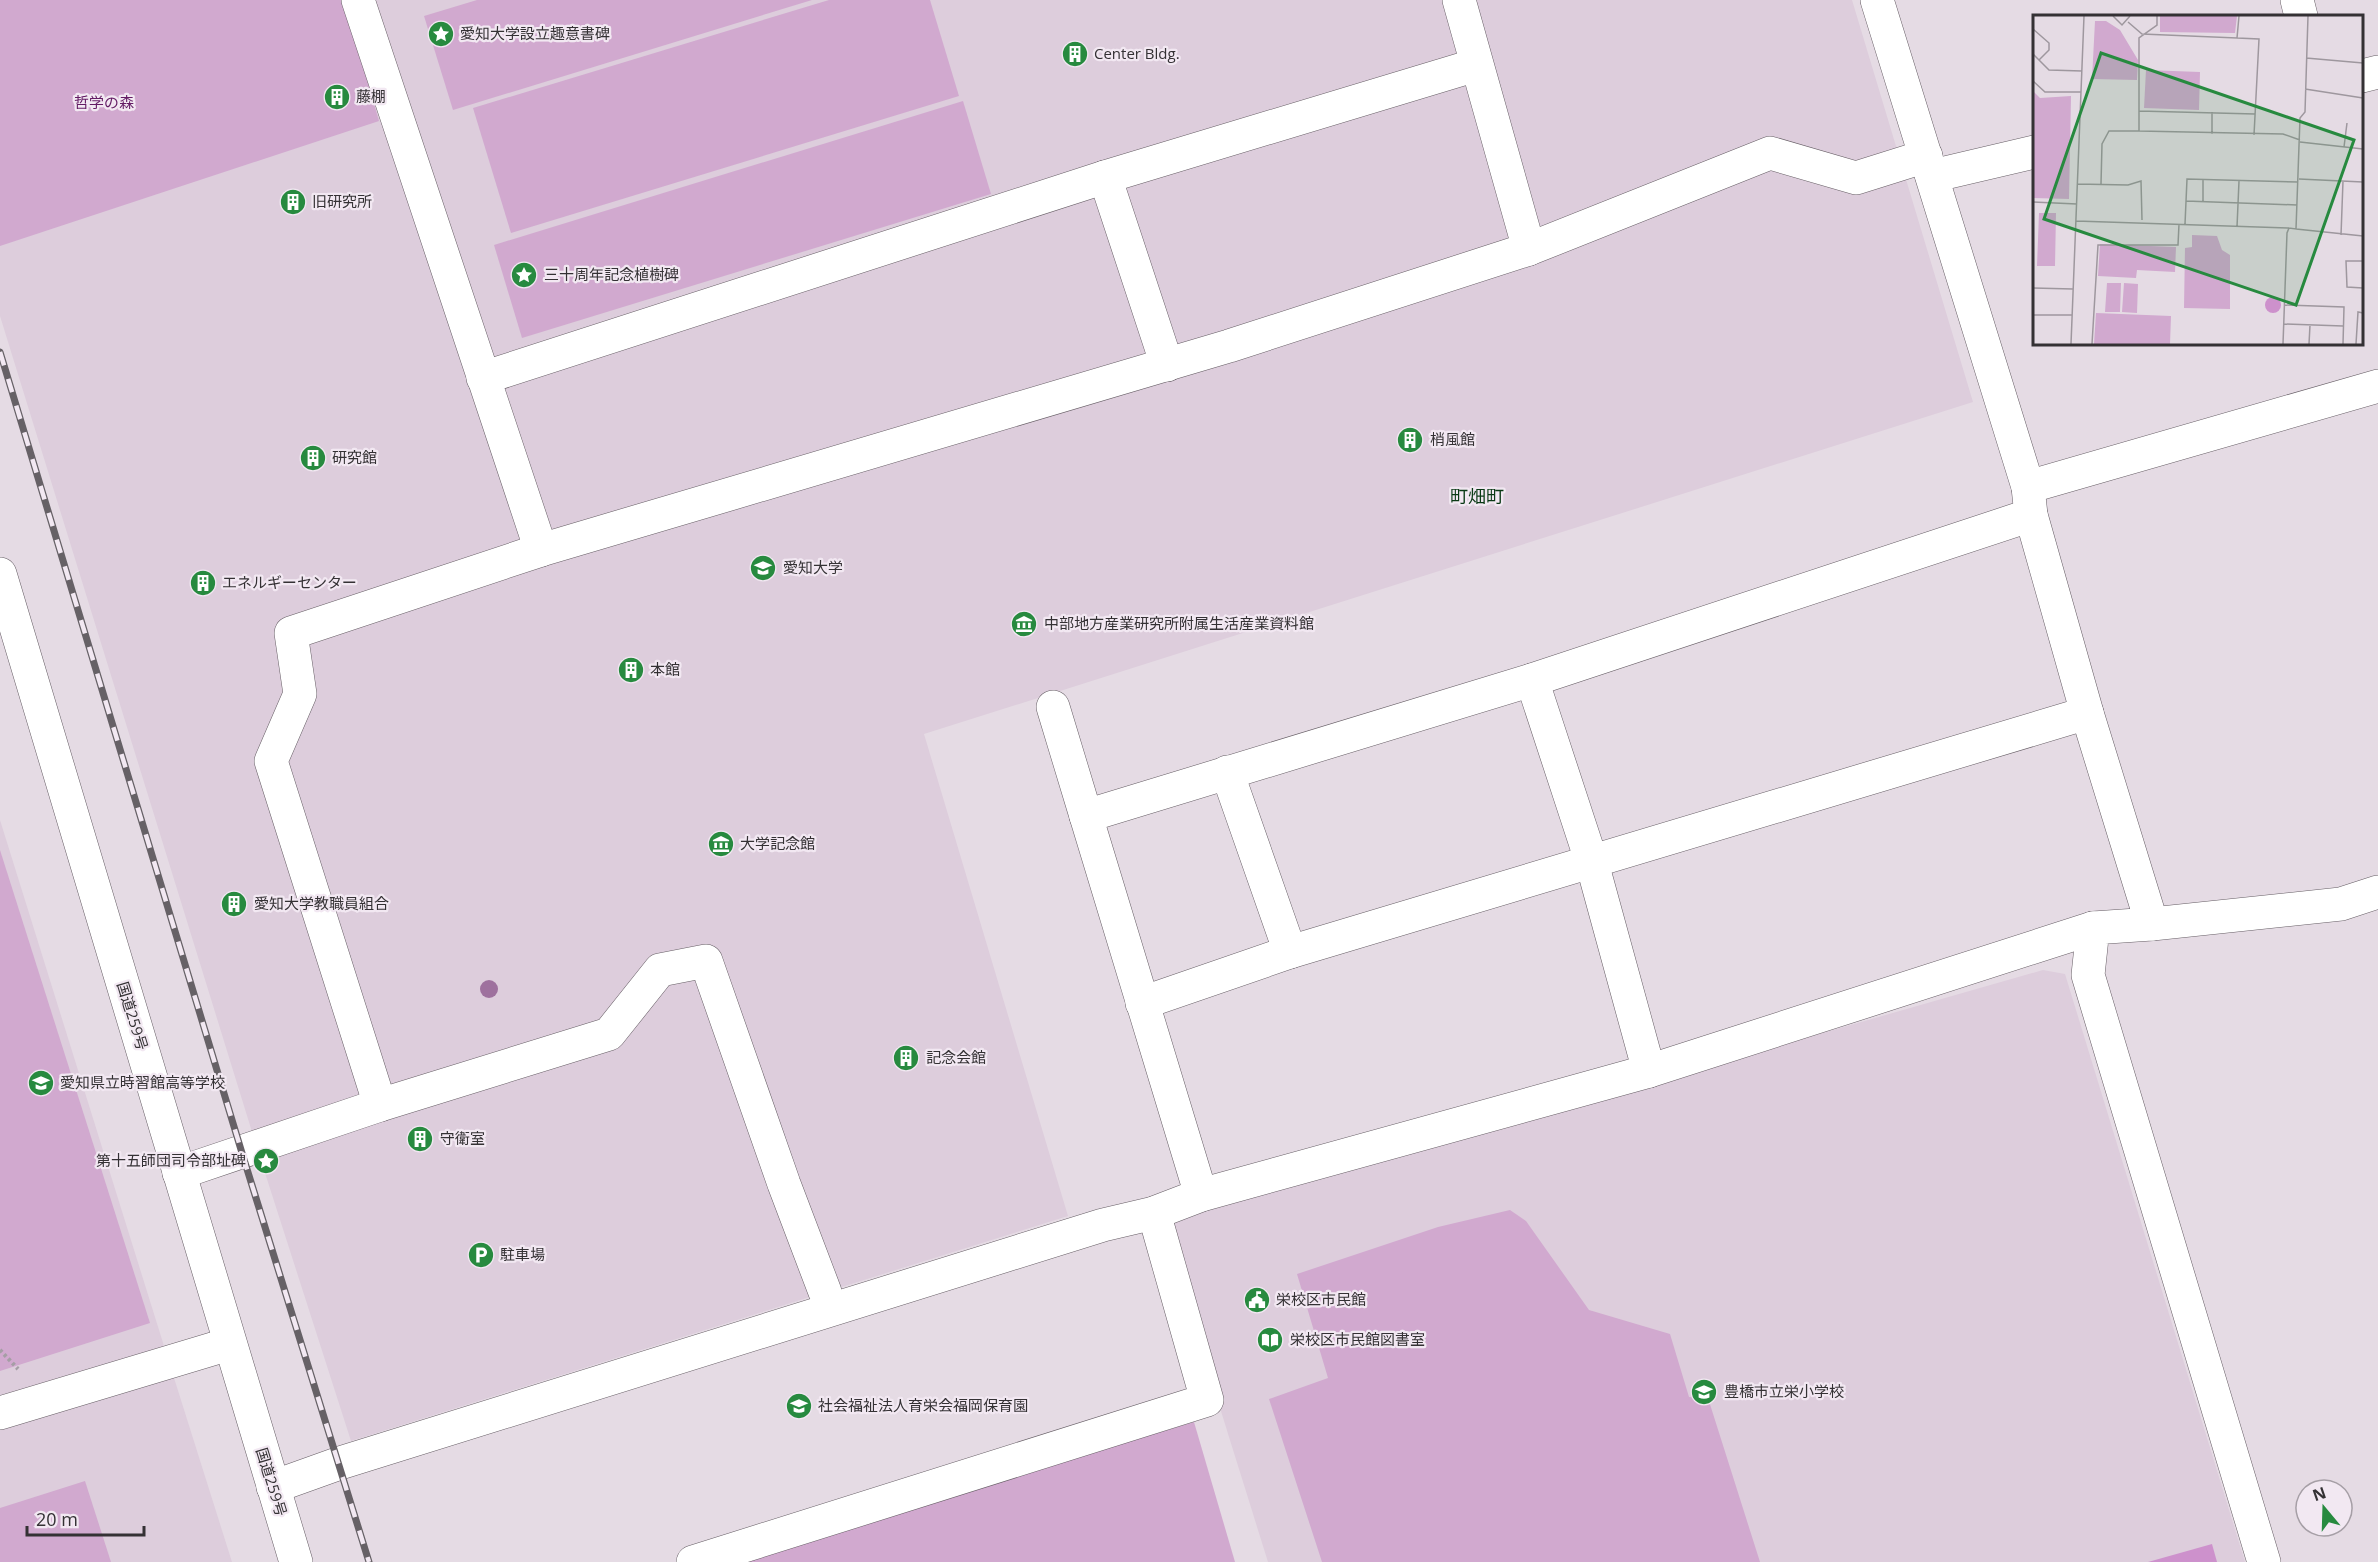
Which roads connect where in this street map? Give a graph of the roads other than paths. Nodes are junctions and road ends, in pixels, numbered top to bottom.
1 (358, 0) edge
2 (1459, 0) edge
3 (1877, 0) edge
4 (2297, 0) edge
5 (2301, 15) edge
6 (1476, 65) junction
7 (2378, 72) edge
8 (2363, 76) edge
9 (2033, 152) edge
10 (1929, 166) junction
11 (1105, 177) junction
12 (1529, 249) junction
13 (1167, 365) junction
14 (483, 378) junction
15 (2378, 386) edge
16 (2030, 501) junction
17 (541, 550) junction
18 (0, 574) edge
19 (1532, 680) junction
20 (1053, 707) dead end
21 (2088, 713) junction
22 (1227, 772) junction
23 (1086, 816) junction
24 (1592, 863) junction
25 (2378, 892) edge
26 (2152, 924) junction
27 (2093, 928) junction
28 (1290, 952) junction
29 (1142, 1003) junction
30 (1649, 1071) junction
31 (380, 1105) junction
32 (179, 1173) junction
33 (1201, 1195) junction
34 (1154, 1213) junction
35 (825, 1292) dead end
36 (230, 1344) junction
37 (0, 1413) edge
38 (273, 1486) junction
39 (296, 1562) edge
40 (693, 1562) edge
41 (2264, 1562) edge

1 - 14 main road
2 - 6 main road
3 - 10 main road
4 - 5 main road
6 - 11 main road
6 - 12 main road
7 - 8 main road
9 - 10 main road
10 - 12 main road
10 - 16 main road
11 - 13 main road
11 - 14 main road
12 - 13 main road
13 - 17 main road
14 - 17 main road
15 - 16 main road
16 - 19 main road
16 - 21 main road
17 - 31 main road
18 - 32 main road, 国道259号
19 - 22 main road
19 - 24 main road
20 - 23 main road
21 - 24 main road
21 - 26 main road
22 - 23 main road
22 - 28 main road
23 - 29 main road
24 - 28 main road
24 - 30 main road
25 - 26 main road
26 - 27 main road
27 - 30 main road
27 - 41 main road
28 - 29 main road
29 - 33 main road
30 - 33 main road
31 - 32 main road
31 - 35 main road
32 - 36 main road, 国道259号
33 - 34 main road
34 - 38 main road
34 - 40 main road
36 - 37 main road
36 - 38 main road, 国道259号
38 - 39 main road, 国道259号

